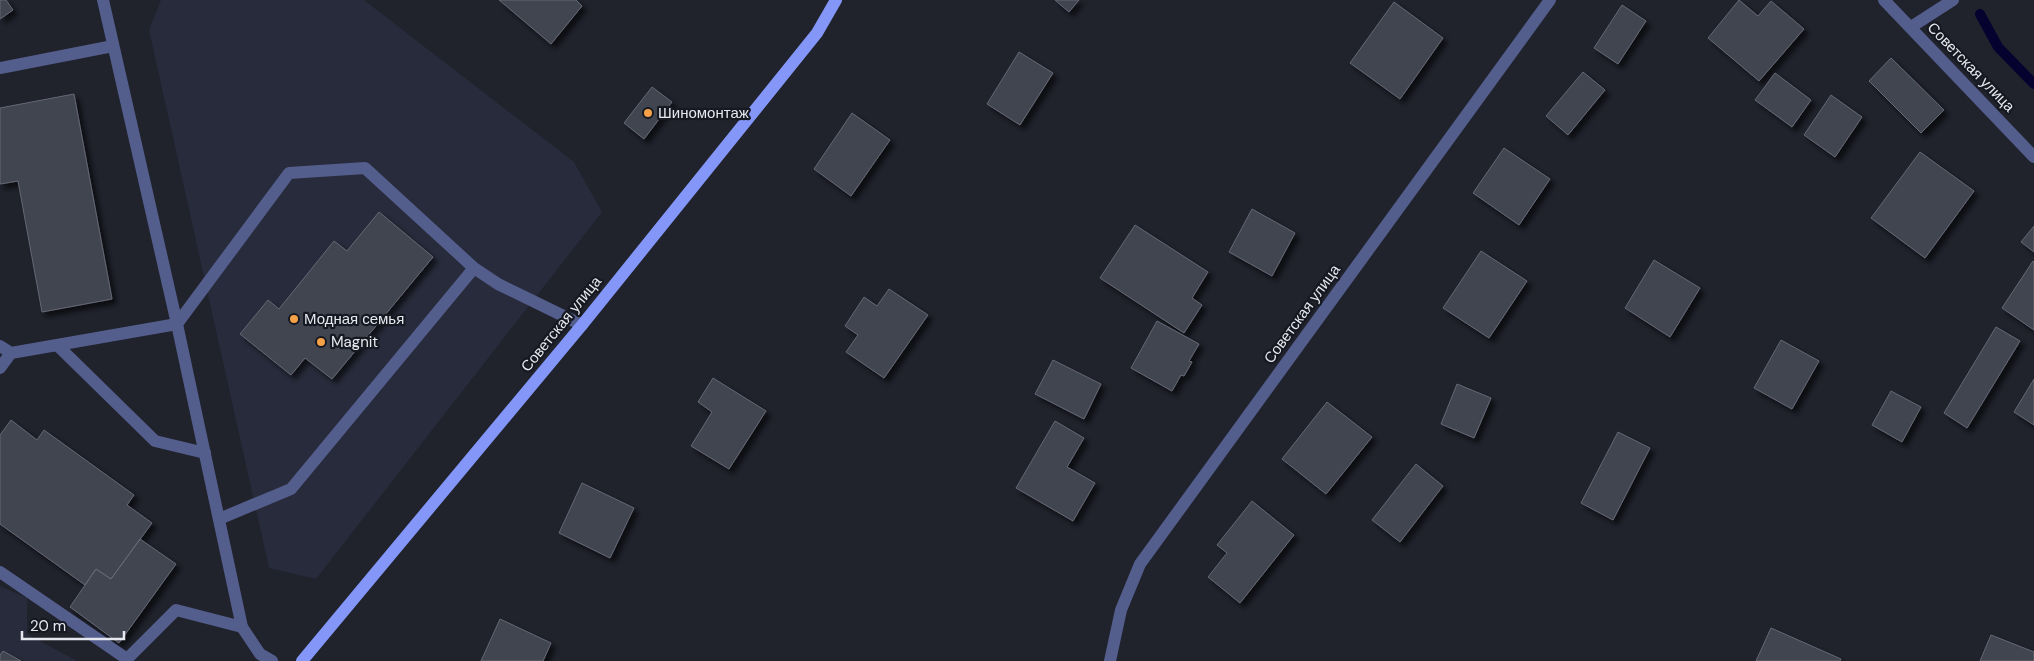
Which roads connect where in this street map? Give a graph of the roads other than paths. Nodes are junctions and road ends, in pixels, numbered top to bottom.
1 (103, 0) edge
2 (836, 0) edge
3 (1550, 0) edge
4 (1884, 0) edge
5 (1953, 0) edge
6 (1911, 27) junction
7 (113, 46) junction
8 (0, 68) edge
9 (2034, 157) edge
10 (474, 268) junction
11 (177, 324) junction
12 (582, 325) junction
13 (57, 345) junction
14 (0, 346) edge
15 (11, 353) junction
16 (0, 368) edge
17 (205, 453) junction
18 (219, 519) junction
19 (0, 572) edge
20 (242, 627) junction
21 (272, 661) edge
22 (302, 661) edge
23 (1110, 661) edge

1 - 7 street
2 - 12 main road, Советская улица
3 - 23 street, Советская улица
4 - 6 street, Советская улица
5 - 6 street
6 - 9 street, Советская улица
7 - 8 street
7 - 11 street
10 - 11 street
10 - 12 street
10 - 18 street
11 - 13 street
11 - 17 street
12 - 22 main road, Советская улица
13 - 15 street
13 - 17 street
14 - 15 street
15 - 16 street
17 - 18 street
18 - 20 street
19 - 20 street
20 - 21 street

